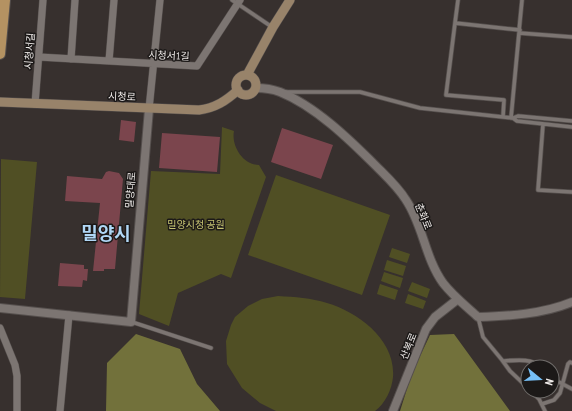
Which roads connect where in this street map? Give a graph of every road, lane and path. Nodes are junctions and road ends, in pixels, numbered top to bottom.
1 (5, 0) edge
2 (43, 0) edge
3 (75, 0) edge
4 (114, 0) edge
5 (160, 0) edge
6 (290, 0) edge
7 (458, 0) edge
8 (522, 0) edge
9 (237, 1) edge
10 (455, 23) junction
11 (273, 28) junction
12 (519, 32) junction
13 (572, 37) edge
14 (0, 54) edge
15 (39, 57) junction
16 (71, 59) junction
17 (109, 61) junction
18 (154, 64) junction
19 (247, 75) junction
20 (256, 88) junction
21 (238, 90) junction
22 (279, 92) junction
23 (0, 102) edge
24 (35, 104) junction
25 (150, 108) junction
26 (503, 117) junction
27 (512, 118) junction
28 (572, 120) edge
29 (543, 124) junction
30 (572, 127) edge
31 (572, 192) edge
32 (458, 299) junction
33 (572, 302) edge
34 (0, 308) edge
35 (69, 315) junction
36 (478, 317) junction
37 (131, 322) junction
38 (0, 328) edge
39 (211, 348) dead end
40 (520, 360) edge
41 (503, 361) junction
42 (572, 363) edge
43 (520, 380) edge
44 (560, 382) edge
45 (563, 384) junction
46 (572, 389) edge
47 (539, 399) edge
48 (542, 404) junction
49 (17, 411) edge
50 (60, 411) edge
51 (393, 411) edge
52 (545, 411) edge

1 - 14 main road
2 - 15 street, 시청서길
3 - 16 street
4 - 17 street
5 - 18 street
6 - 11 main road
7 - 10 lane
8 - 12 lane
9 - 11 lane
9 - 18 street, 시청서1길
10 - 12 lane
10 - 26 lane
11 - 19 main road
12 - 13 lane
12 - 27 lane
15 - 16 street, 시청서1길
15 - 24 street, 시청서길
16 - 17 street, 시청서1길
17 - 18 street, 시청서1길
18 - 25 street
19 - 20 main road
19 - 21 main road
20 - 21 main road
20 - 22 street, 춘화로
21 - 25 main road, 시청로
22 - 26 lane
22 - 32 street, 춘화로
23 - 24 main road, 시청로
24 - 25 main road, 시청로
25 - 37 street, 밀양대로
26 - 27 lane
27 - 28 lane
27 - 29 lane
29 - 30 lane
29 - 31 lane
32 - 36 street, 춘화로
32 - 51 street, 산복로
33 - 36 street
34 - 35 street
35 - 37 street
35 - 50 street
36 - 41 lane
37 - 39 lane
38 - 49 street
40 - 41 lane
41 - 43 lane
42 - 45 lane
44 - 45 lane
45 - 46 lane
45 - 48 lane
47 - 48 lane
48 - 52 lane

